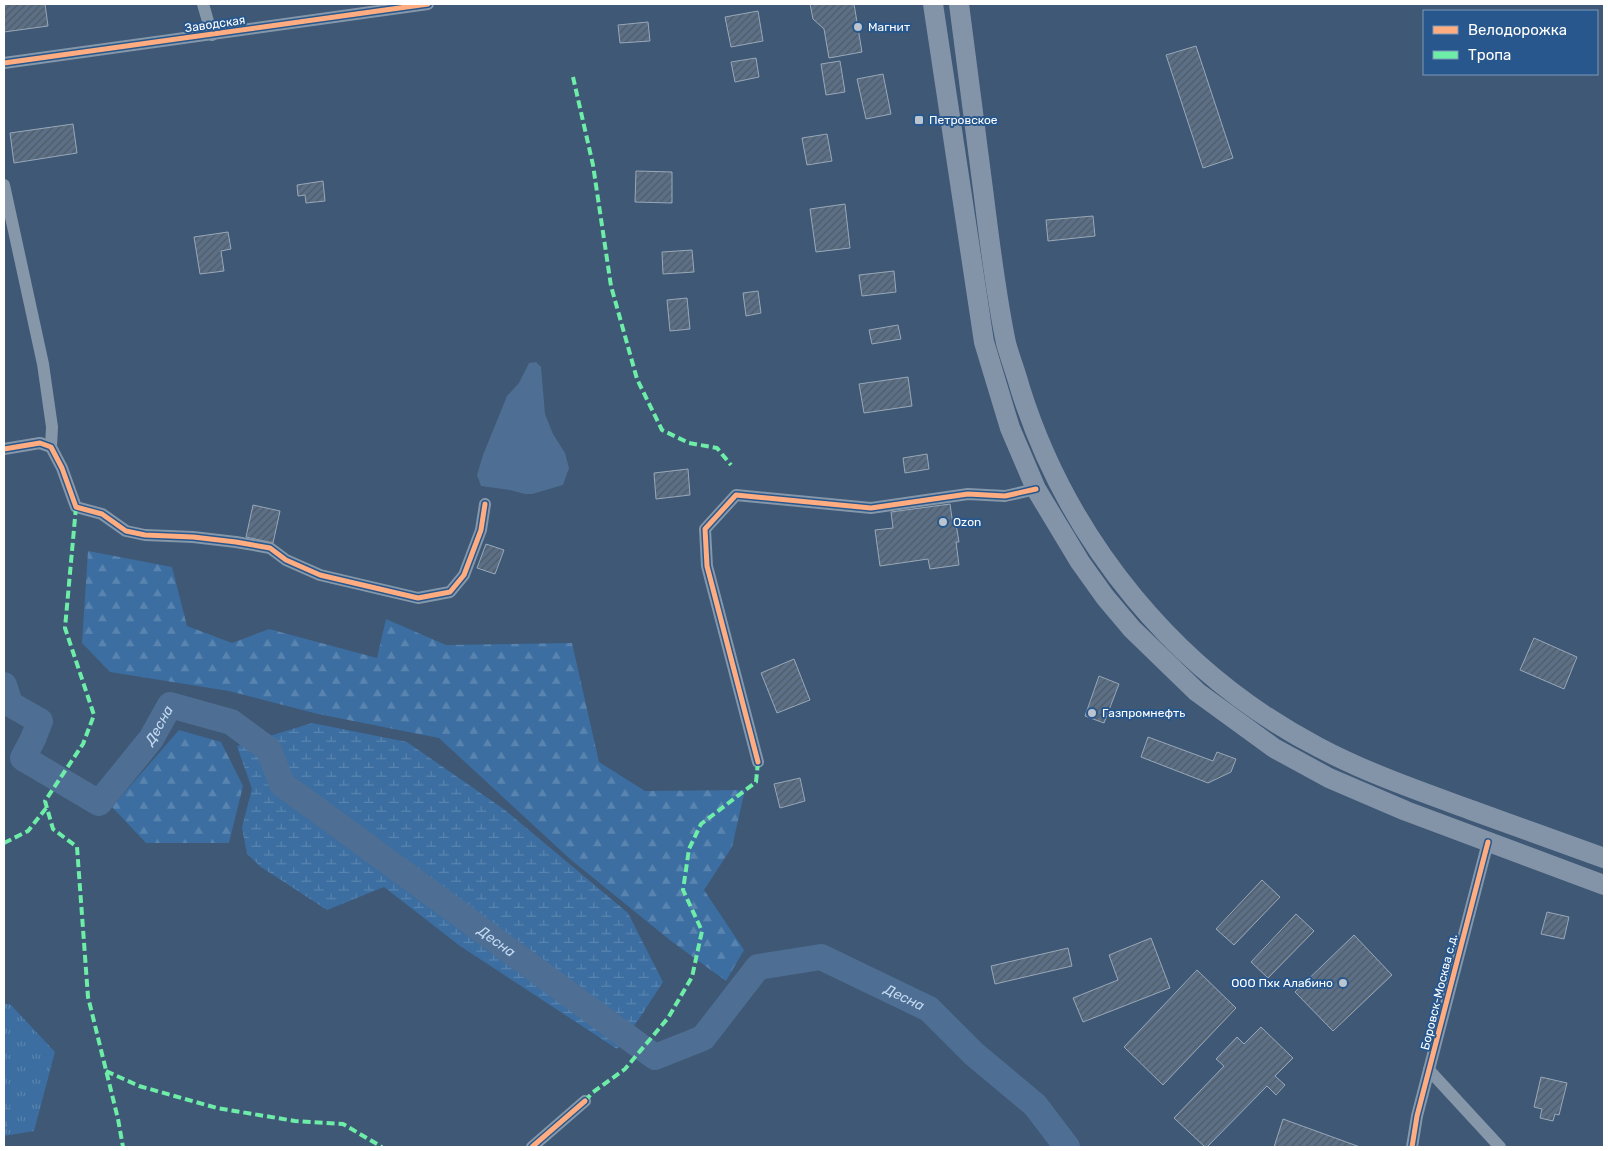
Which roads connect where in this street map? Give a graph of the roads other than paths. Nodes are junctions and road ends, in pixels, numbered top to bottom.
1 (203, 4) edge
2 (428, 4) edge
3 (933, 4) edge
4 (959, 4) edge
5 (212, 35) junction
6 (4, 63) edge
7 (4, 185) edge
8 (51, 447) junction
9 (4, 448) edge
10 (1036, 489) junction
11 (485, 504) dead end
12 (758, 762) dead end
13 (1488, 842) junction
14 (1604, 858) edge
15 (1604, 885) edge
16 (1429, 1070) junction
17 (585, 1101) dead end
18 (532, 1147) edge
19 (1412, 1147) edge
20 (1500, 1147) edge

1 - 5 street
2 - 5 street, Заводская
3 - 10 highway
4 - 14 highway
5 - 6 street, Заводская
7 - 8 street
8 - 9 street
8 - 11 street
10 - 12 street
10 - 13 highway
13 - 15 highway
13 - 16 street, Боровск-Москва с.д.
16 - 19 street, Боровск-Москва с.д.
16 - 20 street
17 - 18 street

